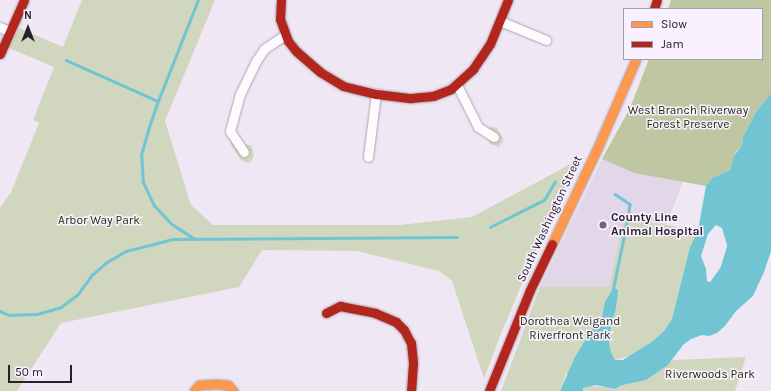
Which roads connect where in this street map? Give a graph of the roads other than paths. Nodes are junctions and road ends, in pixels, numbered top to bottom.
1 (24, 0) edge
2 (281, 0) edge
3 (508, 0) edge
4 (500, 21) junction
5 (0, 27) edge
6 (10, 32) junction
7 (285, 35) junction
8 (546, 40) dead end
9 (0, 54) edge
10 (636, 60) edge
11 (457, 85) junction
12 (376, 94) junction
13 (494, 137) dead end
14 (244, 152) dead end
15 (368, 157) dead end
16 (326, 313) dead end
17 (194, 391) edge
18 (233, 391) edge
19 (411, 391) edge
20 (489, 391) edge

1 - 6 street
2 - 7 street
3 - 4 street
4 - 8 street
4 - 11 street
5 - 6 street
6 - 9 street
7 - 12 street
7 - 14 street
10 - 20 street, South Washington Street
11 - 12 street
11 - 13 street
12 - 15 street
16 - 19 street
17 - 18 street

